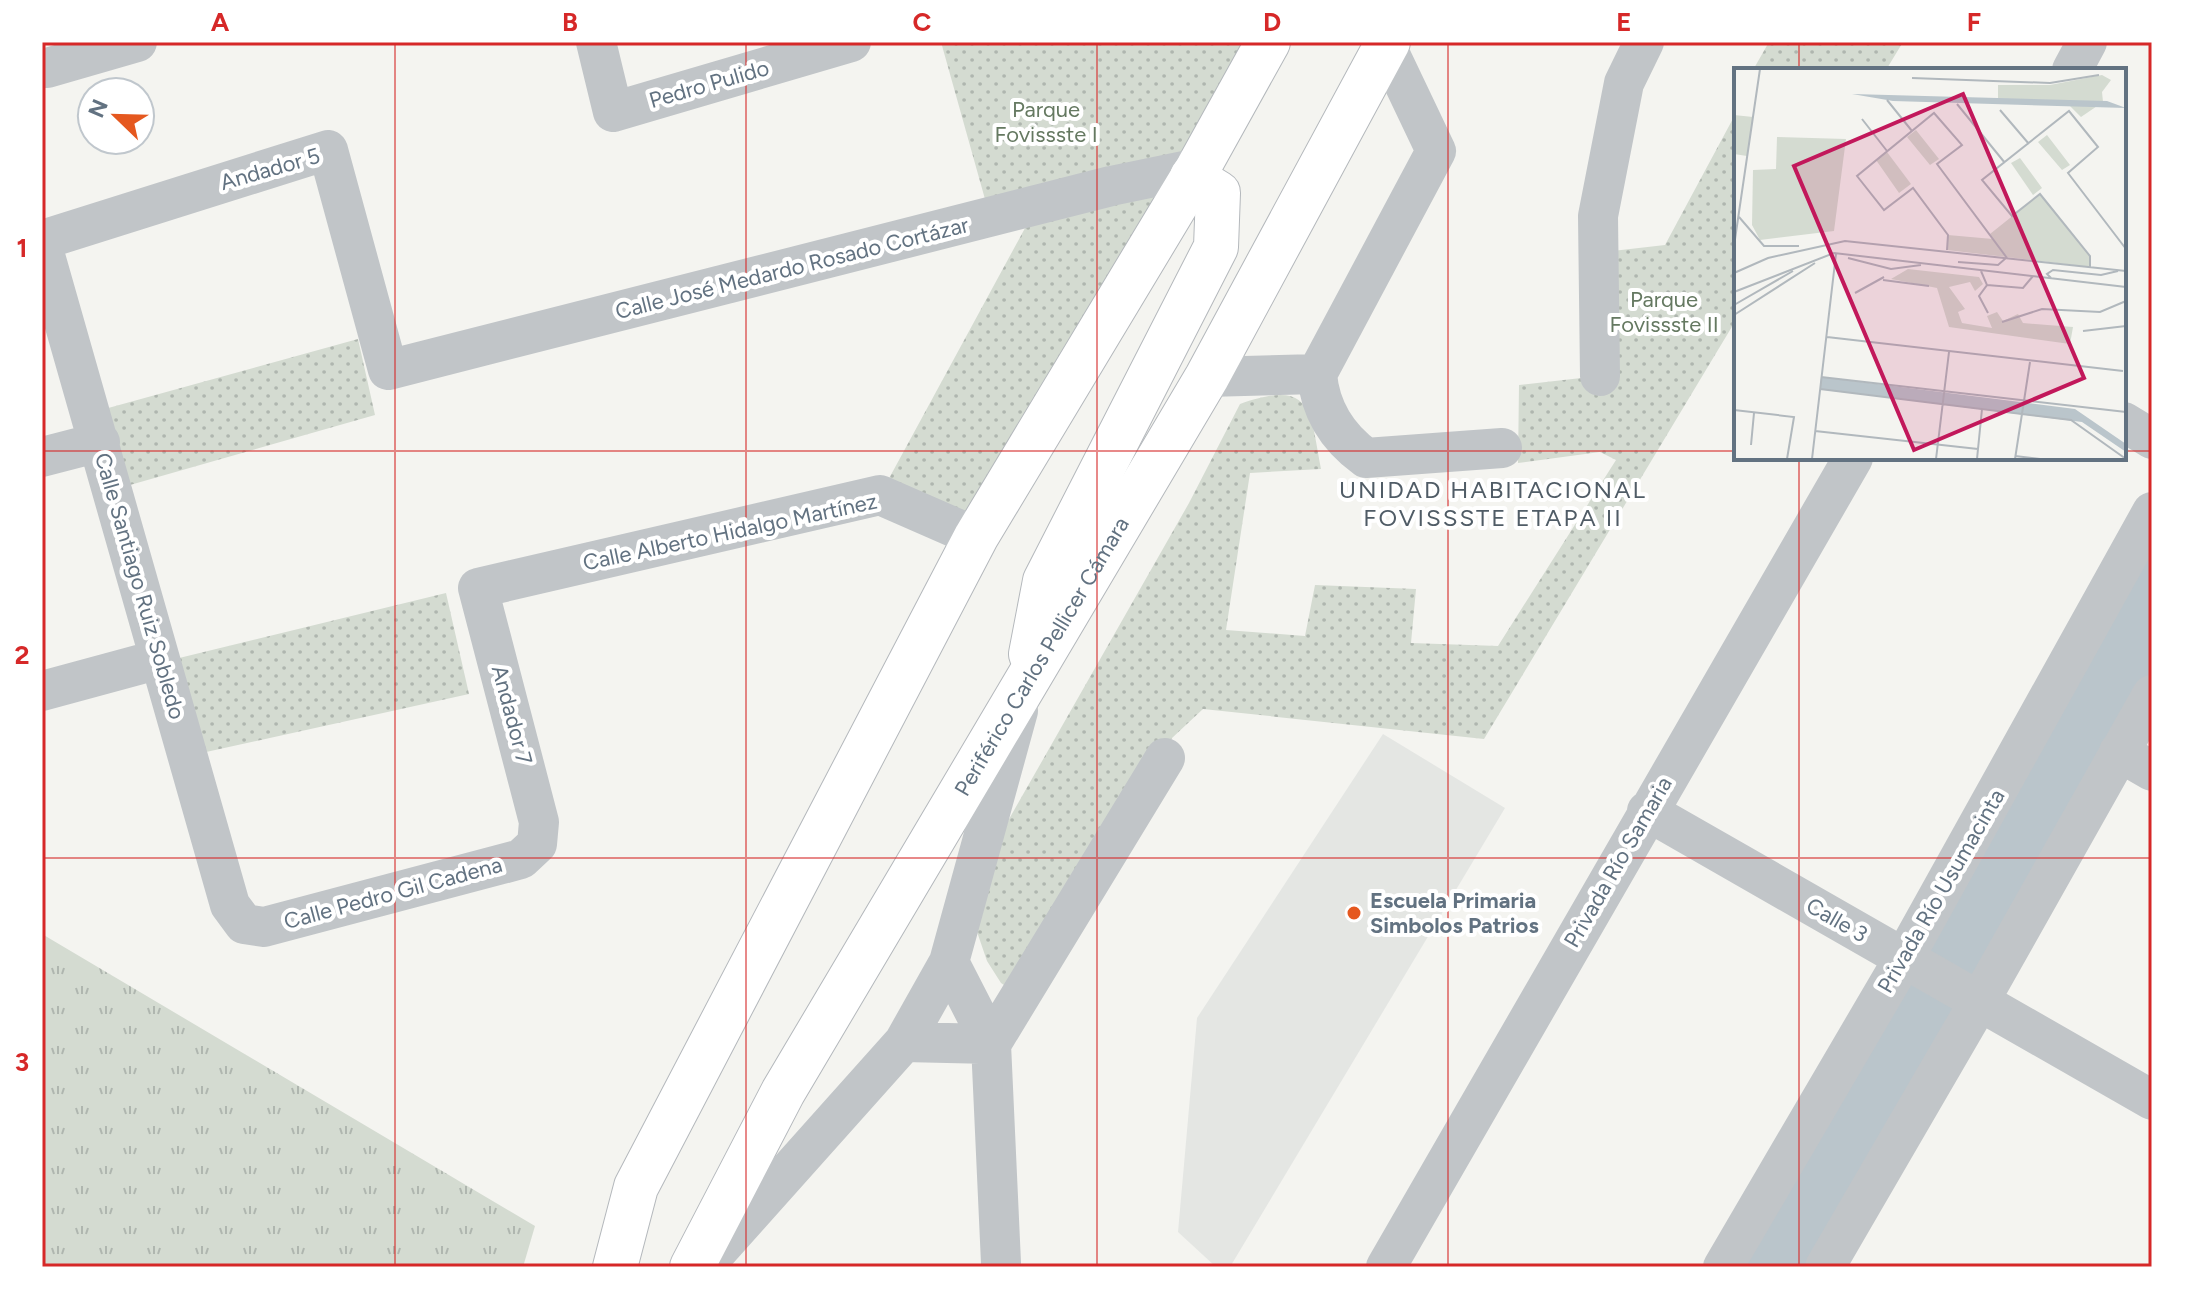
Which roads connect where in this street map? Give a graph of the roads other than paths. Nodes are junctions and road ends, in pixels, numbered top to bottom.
1 (137, 42) edge
2 (596, 42) edge
3 (851, 42) edge
4 (1268, 42) edge
5 (1644, 42) edge
6 (2087, 42) edge
7 (1387, 44) edge
8 (47, 68) dead end
9 (2073, 68) edge
10 (1195, 173) junction
11 (42, 242) edge
12 (388, 370) joint
13 (1317, 374) junction
14 (1600, 376) dead end
15 (1207, 377) junction
16 (2126, 423) edge
17 (2152, 439) edge
18 (100, 442) junction
19 (1502, 448) dead end
20 (42, 457) edge
21 (1852, 460) edge
22 (2152, 512) edge
23 (976, 537) junction
24 (478, 588) joint
25 (160, 659) junction
26 (1024, 688) junction
27 (42, 691) edge
28 (2152, 695) edge
29 (1165, 758) dead end
30 (2135, 761) edge
31 (1647, 811) junction
32 (537, 844) joint
33 (244, 924) joint
34 (1904, 958) junction
35 (949, 962) junction
36 (1979, 1002) junction
37 (904, 1042) junction
38 (991, 1044) junction
39 (2152, 1100) edge
40 (636, 1187) junction
41 (1001, 1263) dead end
42 (615, 1267) edge
43 (641, 1267) edge
44 (692, 1267) edge
45 (703, 1267) edge
46 (1386, 1267) edge
47 (1723, 1267) edge
48 (1825, 1267) edge

1 - 8 street
2 - 3 street, Pedro Pulido
4 - 10 main road
5 - 14 street
6 - 9 street
7 - 13 street
7 - 15 main road, Periférico Carlos Pellicer Cámara
10 - 12 street, Calle José Medardo Rosado Cortázar
10 - 23 main road
10 - 26 main road
11 - 12 street, Andador 5
11 - 18 street, Calle Santiago Ruiz Sobledo
13 - 15 street
13 - 19 street
15 - 26 main road, Periférico Carlos Pellicer Cámara
16 - 17 street
18 - 20 street
18 - 25 street, Calle Santiago Ruiz Sobledo
21 - 31 street, Privada Río Samaria
22 - 34 street, Privada Río Usumacinta
23 - 24 street, Calle Alberto Hidalgo Martínez
23 - 40 main road
24 - 32 street, Andador 7
25 - 27 street
25 - 33 street, Calle Santiago Ruiz Sobledo
26 - 35 street
26 - 44 main road, Periférico Carlos Pellicer Cámara
28 - 30 street
29 - 38 street
30 - 36 street
31 - 34 street, Calle 3
31 - 46 street, Privada Río Samaria
32 - 33 street, Calle Pedro Gil Cadena
34 - 36 street, Calle 3
34 - 47 street, Privada Río Usumacinta
35 - 37 street
35 - 38 street
36 - 39 street, Calle 3
36 - 48 street
37 - 38 street
37 - 45 street
38 - 41 street
40 - 42 main road
40 - 43 main road

